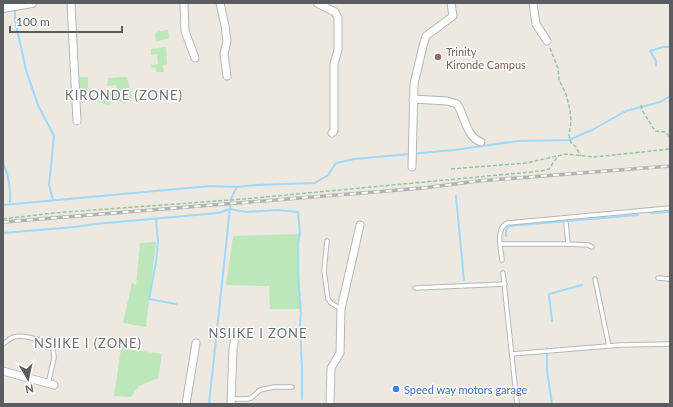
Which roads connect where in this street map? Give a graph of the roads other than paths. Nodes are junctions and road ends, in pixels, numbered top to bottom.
1 (32, 3) edge
2 (71, 3) edge
3 (184, 3) edge
4 (220, 3) edge
5 (317, 3) edge
6 (451, 3) edge
7 (533, 3) edge
8 (3, 8) edge
9 (547, 41) road end
10 (195, 58) dead end
11 (227, 76) dead end
12 (413, 99) junction
13 (77, 122) dead end
14 (332, 133) dead end
15 (481, 142) dead end
16 (412, 167) dead end
17 (670, 208) edge
18 (566, 223) dead end
19 (360, 225) dead end
20 (327, 241) dead end
21 (501, 244) junction
22 (568, 244) junction
23 (592, 247) dead end
24 (502, 260) dead end
25 (504, 273) dead end
26 (658, 278) dead end
27 (595, 279) dead end
28 (670, 279) edge
29 (505, 284) junction
30 (415, 288) dead end
31 (341, 309) junction
32 (236, 333) dead end
33 (196, 343) dead end
34 (3, 344) edge
35 (670, 344) edge
36 (609, 346) junction
37 (512, 354) junction
38 (3, 371) edge
39 (51, 384) joint
40 (292, 387) dead end
41 (230, 402) edge
42 (186, 404) edge
43 (330, 404) edge
44 (517, 404) edge

1 - 8 street
2 - 13 street
3 - 10 street
4 - 11 street
5 - 14 street
6 - 12 street
7 - 9 street
12 - 15 street
12 - 16 street
17 - 21 lane
18 - 22 lane
19 - 31 street
20 - 31 lane
21 - 22 lane
21 - 24 lane
22 - 23 lane
25 - 29 lane
26 - 28 lane
27 - 36 lane
29 - 30 lane
29 - 37 lane
31 - 43 street
32 - 41 street
33 - 42 street
34 - 39 lane
35 - 36 lane
36 - 37 lane
37 - 44 lane
38 - 39 street
40 - 41 lane

